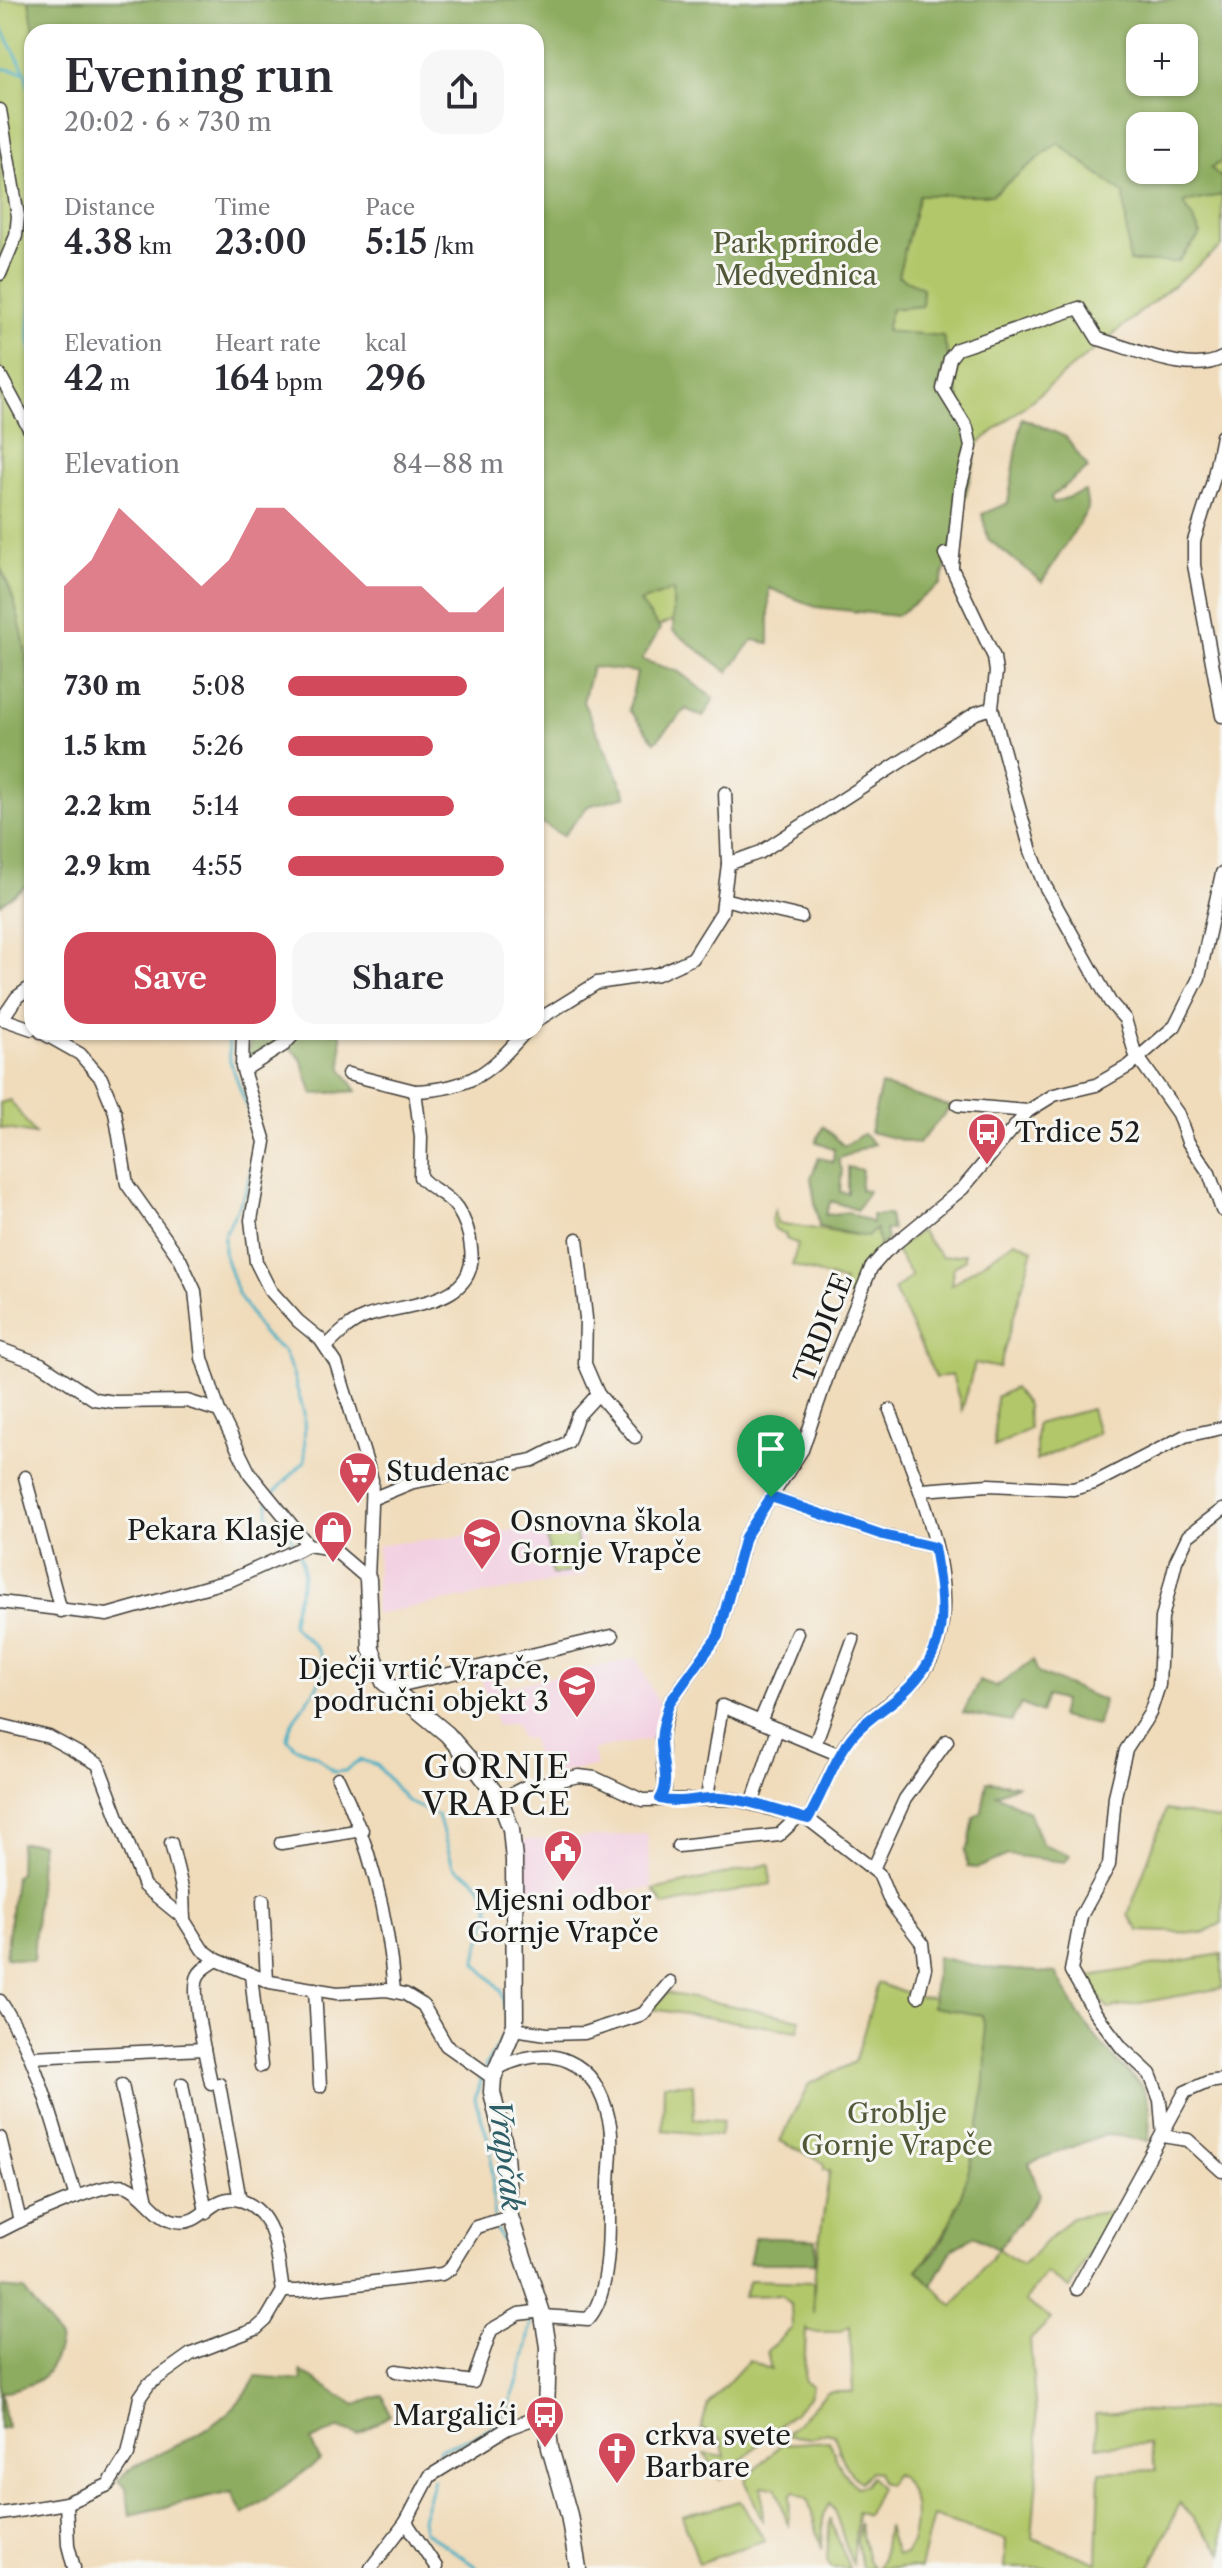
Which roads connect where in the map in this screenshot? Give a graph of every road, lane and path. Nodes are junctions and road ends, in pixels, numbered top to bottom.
1 (0, 110) edge
2 (0, 274) edge
3 (1222, 358) edge
4 (0, 375) edge
5 (24, 419) edge
6 (1222, 436) edge
7 (945, 554) dead end
8 (952, 566) junction
9 (992, 708) junction
10 (1222, 716) edge
11 (725, 793) dead end
12 (728, 864) junction
13 (1222, 873) edge
14 (727, 900) junction
15 (801, 917) dead end
16 (24, 992) edge
17 (544, 1016) edge
18 (1, 1019) edge
19 (24, 1026) edge
20 (55, 1040) edge
21 (243, 1040) edge
22 (289, 1040) edge
23 (518, 1040) edge
24 (1140, 1059) junction
25 (244, 1070) junction
26 (348, 1074) dead end
27 (415, 1091) junction
28 (958, 1105) dead end
29 (1028, 1111) junction
30 (1215, 1174) edge
31 (1222, 1210) edge
32 (577, 1239) dead end
33 (326, 1347) junction
34 (0, 1349) edge
35 (598, 1394) junction
36 (890, 1410) dead end
37 (219, 1411) junction
38 (1222, 1428) edge
39 (635, 1437) dead end
40 (25, 1477) dead end
41 (922, 1490) junction
42 (771, 1497) junction
43 (374, 1498) junction
44 (1222, 1510) edge
45 (934, 1547) junction
46 (300, 1548) junction
47 (368, 1579) junction
48 (0, 1602) edge
49 (61, 1611) junction
50 (797, 1633) dead end
51 (612, 1636) dead end
52 (853, 1640) dead end
53 (389, 1688) junction
54 (760, 1722) junction
55 (0, 1725) edge
56 (777, 1729) junction
57 (947, 1741) dead end
58 (815, 1744) junction
59 (840, 1755) junction
60 (338, 1778) dead end
61 (707, 1797) junction
62 (660, 1799) junction
63 (500, 1800) junction
64 (752, 1804) junction
65 (803, 1818) junction
66 (362, 1830) junction
67 (171, 1843) dead end
68 (281, 1843) dead end
69 (678, 1846) dead end
70 (874, 1867) junction
71 (263, 1900) dead end
72 (184, 1920) junction
73 (217, 1960) junction
74 (251, 1975) junction
75 (267, 1981) junction
76 (670, 1982) dead end
77 (315, 1989) junction
78 (394, 1991) junction
79 (918, 1996) dead end
80 (0, 2001) edge
81 (514, 2029) junction
82 (204, 2049) junction
83 (31, 2057) junction
84 (261, 2066) dead end
85 (490, 2073) junction
86 (1222, 2080) edge
87 (182, 2084) dead end
88 (122, 2085) dead end
89 (320, 2086) dead end
90 (1163, 2136) junction
91 (0, 2140) edge
92 (1222, 2171) edge
93 (76, 2197) junction
94 (240, 2200) junction
95 (147, 2201) junction
96 (206, 2212) junction
97 (500, 2219) junction
98 (20, 2221) junction
99 (0, 2231) edge
100 (1077, 2289) dead end
101 (283, 2291) junction
102 (536, 2312) junction
103 (396, 2371) dead end
104 (546, 2414) junction
105 (66, 2503) junction
106 (0, 2514) edge
107 (406, 2522) junction
108 (436, 2567) edge
109 (74, 2568) edge
110 (371, 2568) edge
111 (578, 2568) edge

1 - 2 street
3 - 8 street
4 - 5 street
6 - 10 street
7 - 8 street
8 - 9 street
9 - 12 street
9 - 24 street
11 - 12 street
12 - 14 street
13 - 24 street, TRDICE
14 - 15 street
14 - 17 street
16 - 18 street
18 - 19 street
20 - 37 street
21 - 25 street
22 - 25 street
23 - 27 street
24 - 29 street, TRDICE
24 - 30 street
25 - 33 street
26 - 27 street
27 - 33 street
28 - 29 street
29 - 42 street, TRDICE
30 - 31 street
32 - 35 street
33 - 43 street
34 - 37 street
35 - 39 street
35 - 43 street
36 - 41 street
37 - 46 street
38 - 41 street
40 - 49 street
41 - 45 street
42 - 45 street
42 - 62 street, TRDICE
43 - 47 street
44 - 90 street
45 - 59 street
46 - 47 street
46 - 49 street
47 - 53 main road
48 - 49 street
50 - 54 street
51 - 53 street
52 - 58 street
53 - 63 main road
54 - 56 street
54 - 61 street
55 - 72 street
56 - 58 street
56 - 64 street
57 - 70 street
58 - 59 street
59 - 65 street
60 - 66 street
61 - 62 street
61 - 64 street
62 - 63 street
63 - 81 main road
64 - 65 street
65 - 69 street
65 - 70 street
66 - 68 street
66 - 78 street
67 - 72 street
70 - 79 street
71 - 75 street
72 - 73 street
73 - 74 street
73 - 82 street
74 - 75 street
74 - 84 street
75 - 77 street
76 - 81 street
77 - 78 street
77 - 89 street
78 - 85 street
80 - 83 street
81 - 85 main road
82 - 83 street
82 - 94 street
83 - 93 street
85 - 97 main road
85 - 102 street
86 - 90 street
87 - 96 street
88 - 95 street
90 - 92 street
90 - 100 street
91 - 98 street
93 - 95 street
93 - 98 street
94 - 96 street
94 - 101 street
95 - 96 street
97 - 101 street
97 - 102 main road
98 - 99 street
101 - 105 street
102 - 103 street
102 - 104 main road
104 - 107 street
104 - 111 main road
105 - 106 street
105 - 109 street
107 - 108 street
107 - 110 street

